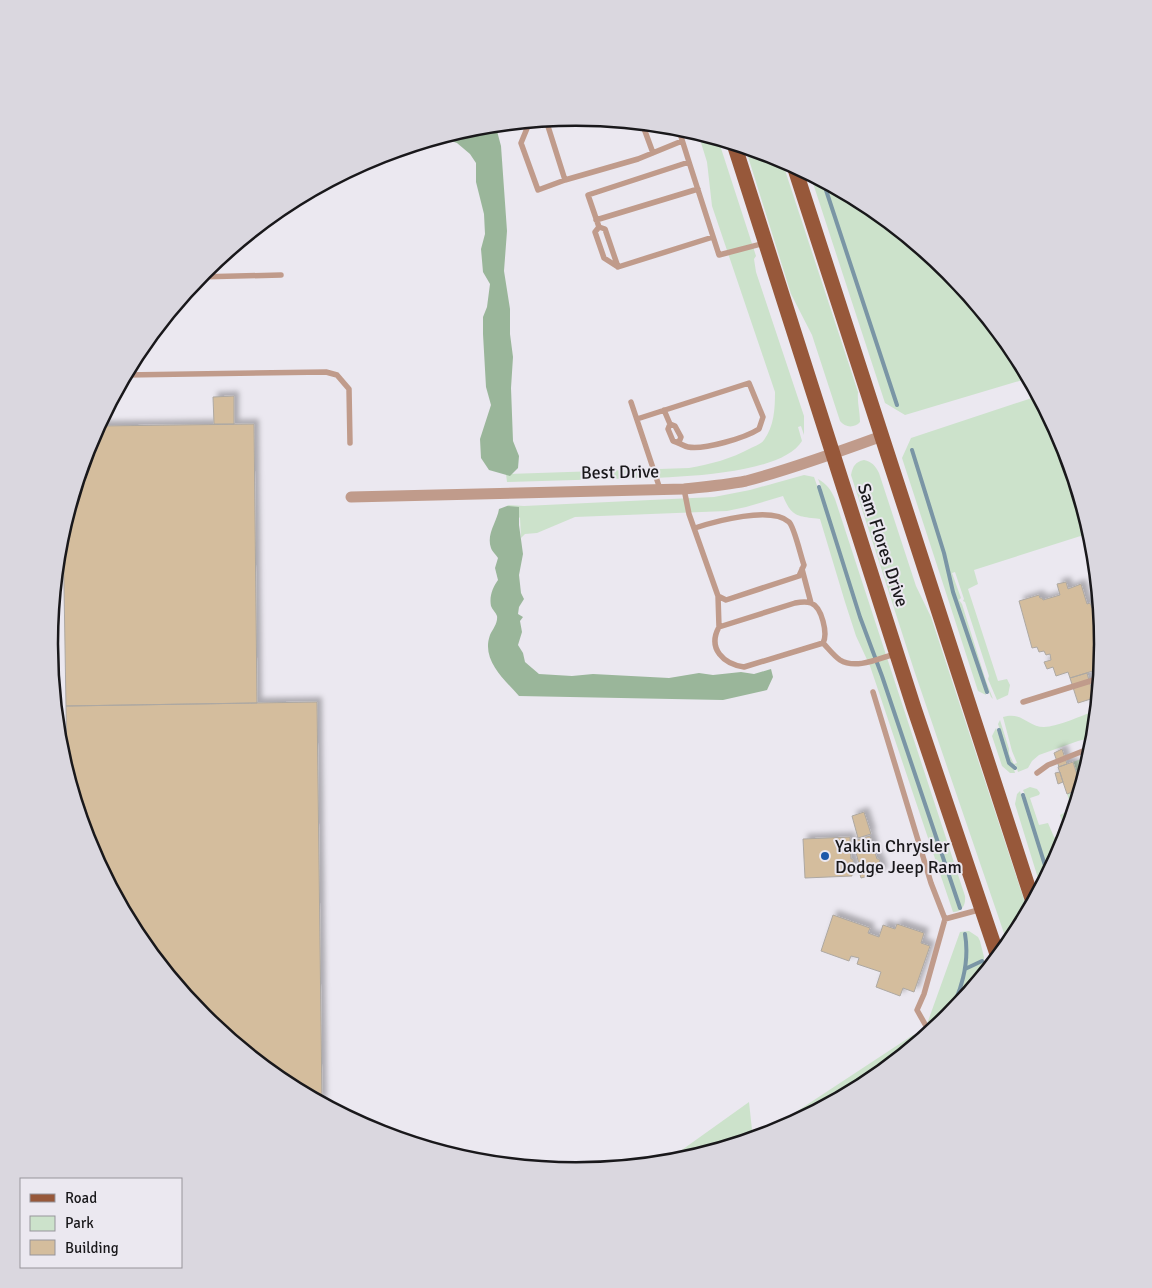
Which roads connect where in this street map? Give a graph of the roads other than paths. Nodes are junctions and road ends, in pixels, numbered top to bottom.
1 (548, 127) edge
2 (527, 128) edge
3 (645, 130) edge
4 (681, 136) edge
5 (682, 141) junction
6 (736, 151) edge
7 (653, 152) junction
8 (690, 162) junction
9 (797, 175) edge
10 (565, 180) junction
11 (698, 190) junction
12 (598, 223) junction
13 (713, 237) junction
14 (765, 243) junction
15 (618, 267) junction
16 (281, 275) dead end
17 (209, 277) edge
18 (133, 375) edge
19 (631, 402) dead end
20 (664, 410) junction
21 (636, 419) junction
22 (882, 436) junction
23 (350, 443) dead end
24 (834, 453) junction
25 (660, 489) junction
26 (684, 489) junction
27 (350, 496) dead end
28 (695, 528) junction
29 (802, 569) junction
30 (718, 596) junction
31 (811, 603) junction
32 (719, 627) junction
33 (823, 642) junction
34 (897, 653) junction
35 (1093, 680) edge
36 (873, 692) dead end
37 (1024, 702) dead end
38 (1084, 751) edge
39 (1037, 774) dead end
40 (1030, 893) edge
41 (982, 909) junction
42 (945, 919) junction
43 (992, 940) junction
44 (995, 949) edge
45 (992, 953) edge
46 (926, 1026) edge

1 - 10 lane
2 - 10 lane
3 - 7 lane
4 - 5 lane
5 - 7 lane
5 - 8 lane
6 - 14 main road, Sam Flores Drive
7 - 10 lane
8 - 11 lane
8 - 12 lane
9 - 22 main road, Sam Flores Drive
11 - 12 lane
11 - 13 lane
12 - 15 lane
12 - 15 lane
13 - 14 lane
13 - 15 lane
14 - 24 main road, Sam Flores Drive
16 - 17 lane
18 - 23 lane
19 - 21 lane
20 - 20 lane
20 - 21 lane
21 - 25 lane
22 - 24 street, Best Drive
22 - 40 main road, Sam Flores Drive
24 - 26 street, Best Drive
24 - 34 main road, Sam Flores Drive
25 - 26 street, Best Drive
25 - 27 street, Best Drive
26 - 28 lane
28 - 29 lane
28 - 30 lane
29 - 30 lane
29 - 31 lane
30 - 32 lane
31 - 32 lane
31 - 33 lane
32 - 33 lane
33 - 34 lane
34 - 41 main road, Sam Flores Drive
35 - 37 lane
36 - 42 lane
38 - 39 lane
41 - 42 lane
41 - 43 main road, Sam Flores Drive
42 - 46 lane
43 - 44 main road, Sam Flores Drive
43 - 45 main road

